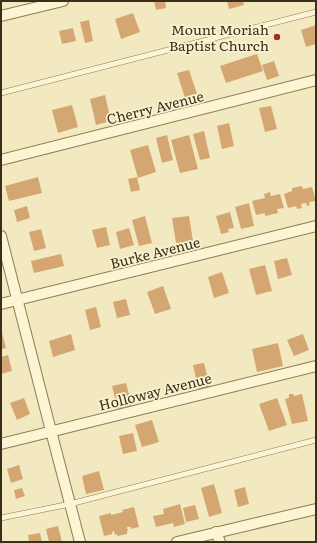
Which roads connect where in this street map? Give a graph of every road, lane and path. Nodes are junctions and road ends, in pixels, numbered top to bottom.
1 (64, 1) edge
2 (316, 12) edge
3 (1, 16) edge
4 (316, 80) edge
5 (1, 93) edge
6 (1, 160) edge
7 (316, 226) edge
8 (1, 236) edge
9 (17, 300) junction
10 (1, 304) edge
11 (316, 366) edge
12 (50, 431) junction
13 (316, 440) edge
14 (1, 444) edge
15 (70, 504) junction
16 (316, 509) edge
17 (1, 518) edge
18 (218, 537) edge
19 (80, 542) edge
20 (177, 542) edge

1 - 3 street
2 - 5 lane
4 - 6 street, Cherry Avenue
7 - 9 street, Burke Avenue
8 - 9 street
9 - 10 street, Burke Avenue
9 - 12 street
11 - 12 street, Holloway Avenue
12 - 14 street, Holloway Avenue
12 - 15 street
13 - 15 lane
15 - 17 lane
15 - 19 street
16 - 18 street
18 - 20 street

